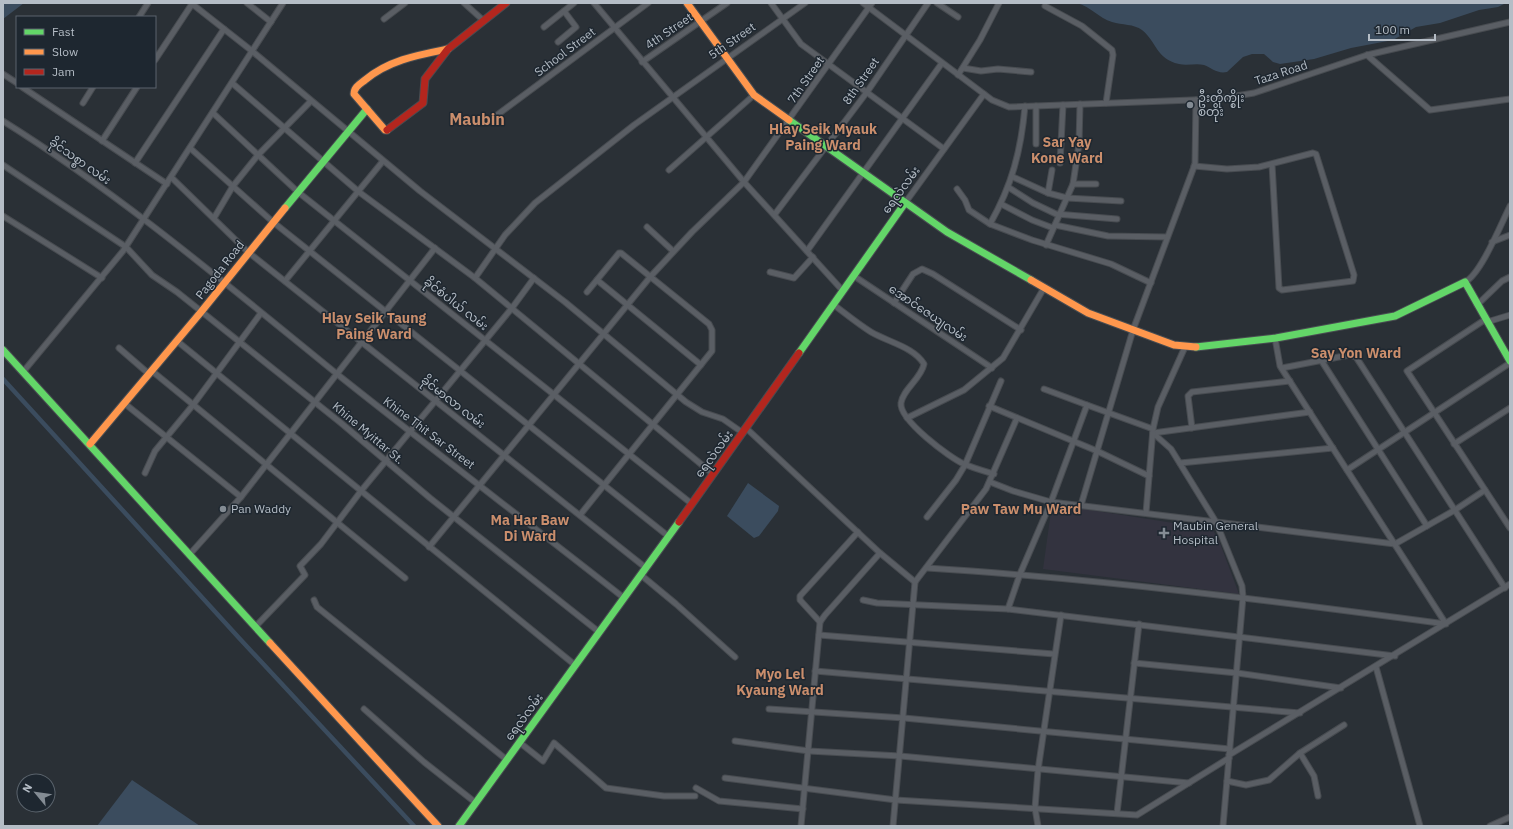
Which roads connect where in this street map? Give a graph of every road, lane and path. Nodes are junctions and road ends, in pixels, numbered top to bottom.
1 (148, 3) edge
2 (247, 3) edge
3 (283, 3) edge
4 (405, 3) edge
5 (464, 3) edge
6 (506, 3) edge
7 (574, 3) edge
8 (594, 3) edge
9 (648, 3) edge
10 (686, 3) edge
11 (727, 3) edge
12 (771, 3) edge
13 (805, 3) edge
14 (863, 3) edge
15 (928, 3) edge
16 (937, 3) edge
17 (999, 3) edge
18 (192, 4) edge
19 (870, 5) edge
20 (1045, 6) dead end
21 (564, 11) junction
22 (140, 16) edge
23 (958, 17) dead end
24 (384, 19) dead end
25 (782, 19) junction
26 (484, 21) junction
27 (271, 22) junction
28 (700, 22) junction
29 (1510, 22) edge
30 (544, 27) dead end
31 (614, 28) junction
32 (224, 29) junction
33 (905, 36) junction
34 (558, 42) dead end
35 (448, 49) junction
36 (252, 51) junction
37 (1367, 55) junction
38 (156, 58) edge
39 (726, 58) junction
40 (642, 62) junction
41 (942, 63) junction
42 (829, 65) junction
43 (963, 68) junction
44 (1031, 72) dead end
45 (3, 74) edge
46 (958, 75) junction
47 (16, 82) edge
48 (232, 83) junction
49 (23, 88) edge
50 (92, 88) edge
51 (136, 88) edge
52 (867, 92) junction
53 (984, 94) junction
54 (754, 95) junction
55 (672, 97) junction
56 (1510, 99) edge
57 (1196, 100) junction
58 (311, 101) junction
59 (83, 103) dead end
60 (1106, 103) junction
61 (1080, 104) junction
62 (1063, 105) junction
63 (1025, 106) junction
64 (1036, 106) junction
65 (367, 109) junction
66 (213, 113) junction
67 (493, 118) dead end
68 (902, 118) junction
69 (790, 120) junction
70 (3, 121) edge
71 (285, 128) junction
72 (348, 131) junction
73 (707, 137) junction
74 (102, 141) junction
75 (1036, 144) dead end
76 (827, 147) junction
77 (190, 148) junction
78 (944, 149) junction
79 (258, 155) junction
80 (323, 161) junction
81 (383, 161) junction
82 (135, 163) junction
83 (1060, 163) dead end
84 (1272, 164) junction
85 (3, 165) edge
86 (1194, 166) junction
87 (669, 170) dead end
88 (1052, 170) dead end
89 (863, 174) junction
90 (1013, 177) junction
91 (172, 178) junction
92 (744, 182) junction
93 (167, 184) junction
94 (1073, 184) junction
95 (1096, 184) dead end
96 (234, 186) junction
97 (1008, 187) junction
98 (957, 189) dead end
99 (298, 192) junction
100 (359, 192) junction
101 (1048, 192) junction
102 (1067, 198) junction
103 (1121, 201) dead end
104 (905, 203) junction
105 (1001, 204) junction
106 (1510, 206) edge
107 (775, 214) junction
108 (1060, 214) junction
109 (3, 216) edge
110 (214, 218) junction
111 (144, 219) junction
112 (1117, 220) dead end
113 (335, 221) junction
114 (273, 222) junction
115 (990, 224) junction
116 (1054, 226) junction
117 (647, 228) dead end
118 (1510, 235) edge
119 (1167, 237) junction
120 (1492, 242) junction
121 (1046, 245) junction
122 (126, 247) junction
123 (435, 248) junction
124 (496, 248) junction
125 (309, 251) junction
126 (674, 251) junction
127 (807, 251) junction
128 (248, 252) junction
129 (813, 257) junction
130 (770, 272) dead end
131 (651, 276) junction
132 (854, 276) junction
133 (1510, 277) edge
134 (102, 278) junction
135 (475, 278) junction
136 (534, 278) junction
137 (409, 280) junction
138 (597, 280) junction
139 (286, 282) junction
140 (1465, 282) junction
141 (224, 283) junction
142 (1151, 283) junction
143 (1044, 288) junction
144 (843, 291) junction
145 (587, 292) dead end
146 (894, 302) junction
147 (834, 304) junction
148 (627, 305) junction
149 (1477, 305) junction
150 (512, 308) junction
151 (385, 311) junction
152 (201, 312) junction
153 (261, 313) junction
154 (1510, 315) edge
155 (1486, 320) junction
156 (1021, 330) junction
157 (1133, 330) junction
158 (604, 334) junction
159 (1275, 338) junction
160 (485, 340) junction
161 (177, 341) junction
162 (361, 341) junction
163 (240, 342) junction
164 (1185, 347) junction
165 (119, 348) dead end
166 (3, 350) edge
167 (1322, 360) junction
168 (1510, 362) edge
169 (579, 363) junction
170 (701, 365) junction
171 (992, 368) junction
172 (1282, 368) junction
173 (460, 370) junction
174 (23, 372) junction
175 (151, 372) junction
176 (217, 373) junction
177 (336, 373) junction
178 (1001, 381) dead end
179 (1290, 381) junction
180 (1044, 389) dead end
181 (554, 395) junction
182 (677, 395) junction
183 (435, 400) junction
184 (314, 401) junction
185 (124, 404) junction
186 (193, 405) junction
187 (1087, 405) junction
188 (989, 406) junction
189 (1510, 408) edge
190 (1108, 412) junction
191 (1310, 412) junction
192 (1434, 414) junction
193 (907, 418) junction
194 (1018, 418) junction
195 (653, 424) junction
196 (528, 425) junction
197 (1192, 428) junction
198 (745, 430) junction
199 (1153, 431) junction
200 (1405, 431) junction
201 (410, 432) junction
202 (290, 433) junction
203 (167, 438) junction
204 (1074, 442) junction
205 (90, 444) junction
206 (1454, 444) junction
207 (1333, 448) junction
208 (1379, 450) junction
209 (1097, 451) junction
210 (629, 454) junction
211 (504, 455) junction
212 (386, 460) junction
213 (266, 463) junction
214 (1180, 463) junction
215 (965, 465) junction
216 (1347, 470) junction
217 (146, 473) dead end
218 (713, 474) junction
219 (994, 474) junction
220 (1149, 476) junction
221 (990, 482) junction
222 (481, 485) junction
223 (604, 485) junction
224 (1485, 490) junction
225 (360, 491) junction
226 (241, 497) junction
227 (1051, 502) junction
228 (692, 504) junction
229 (1081, 505) junction
230 (1455, 510) junction
231 (1146, 513) junction
232 (580, 515) junction
233 (927, 517) dead end
234 (455, 518) junction
235 (337, 521) junction
236 (1216, 522) junction
237 (1427, 526) junction
238 (1510, 528) edge
239 (858, 532) junction
240 (668, 536) junction
241 (1395, 544) junction
242 (429, 547) junction
243 (880, 553) junction
244 (190, 554) junction
245 (646, 568) junction
246 (927, 568) junction
247 (1020, 574) junction
248 (640, 575) junction
249 (405, 578) dead end
250 (915, 582) junction
251 (1508, 586) edge
252 (1243, 597) junction
253 (624, 598) junction
254 (314, 600) dead end
255 (863, 600) dead end
256 (914, 604) junction
257 (1008, 609) junction
258 (1060, 615) junction
259 (820, 622) junction
260 (1139, 624) junction
261 (1446, 624) junction
262 (256, 626) junction
263 (599, 632) junction
264 (819, 635) junction
265 (1240, 636) junction
266 (910, 641) junction
267 (1054, 654) junction
268 (1395, 656) junction
269 (734, 657) dead end
270 (1134, 663) junction
271 (575, 665) junction
272 (1376, 666) junction
273 (815, 671) junction
274 (1236, 673) junction
275 (907, 679) junction
276 (1341, 688) junction
277 (1048, 691) junction
278 (1130, 699) junction
279 (1234, 708) junction
280 (364, 709) dead end
281 (769, 709) dead end
282 (812, 712) junction
283 (1300, 713) junction
284 (904, 718) junction
285 (1344, 725) dead end
286 (1043, 731) junction
287 (1126, 739) junction
288 (735, 741) dead end
289 (519, 742) junction
290 (1230, 749) junction
291 (809, 750) junction
292 (1300, 753) junction
293 (900, 756) junction
294 (1229, 757) junction
295 (507, 760) junction
296 (1038, 770) junction
297 (1122, 777) junction
298 (725, 778) dead end
299 (1227, 781) junction
300 (1189, 783) junction
301 (696, 788) dead end
302 (806, 788) junction
303 (695, 796) dead end
304 (1318, 796) dead end
305 (896, 800) junction
306 (476, 803) junction
307 (1035, 808) junction
308 (803, 809) junction
309 (1118, 813) junction
310 (1510, 817) edge
311 (438, 826) edge
312 (459, 826) edge
313 (801, 826) edge
314 (894, 826) edge
315 (1038, 826) edge
316 (1223, 826) edge
317 (1420, 826) edge
318 (1490, 826) edge

1 - 22 street
2 - 27 street
3 - 27 street
4 - 24 street
5 - 26 street
6 - 26 main road
7 - 21 street
8 - 31 street
9 - 31 street, School Street
10 - 28 main road
11 - 28 street, 4th Street
12 - 25 street
13 - 25 street, 5th Street
14 - 19 street, Taza Road
15 - 33 street, 8th Street
16 - 23 street
17 - 43 street
18 - 32 street
18 - 38 street
19 - 33 street, Taza Road
19 - 42 street, 7th Street
20 - 60 street
21 - 30 street
21 - 34 street
25 - 39 street, 5th Street
25 - 42 street
26 - 35 main road
27 - 36 street
28 - 39 main road
28 - 40 street, 4th Street
29 - 37 street, Taza Road
31 - 40 street
31 - 67 street, School Street
32 - 36 street
32 - 82 street
33 - 41 street, Taza Road
33 - 52 street, 8th Street
35 - 65 main road
35 - 65 main road
36 - 48 street
36 - 58 street
37 - 56 street
37 - 57 street, Taza Road
39 - 54 main road
39 - 55 street, 5th Street
40 - 55 street
41 - 46 street, Taza Road
41 - 68 street
42 - 52 street
42 - 69 street, 7th Street
43 - 44 street
43 - 46 street
45 - 47 street
46 - 53 street, Taza Road
48 - 66 street
48 - 71 street
49 - 74 street
50 - 59 street
51 - 74 street
52 - 68 street
52 - 76 street, 8th Street
53 - 63 street, Taza Road
53 - 78 street, ရေလဲလမ်း
54 - 69 main road
54 - 73 street
55 - 73 street
55 - 124 street, 5th Street
57 - 60 street, Taza Road
57 - 86 street
58 - 71 street
58 - 72 street
60 - 61 street, Taza Road
61 - 62 street, Taza Road
61 - 94 street
62 - 64 street, Taza Road
62 - 83 street
63 - 64 street, Taza Road
63 - 90 street
64 - 75 street
65 - 72 main road, Pagoda Road
66 - 77 street
66 - 79 street, ခိုင်စံပါယ် လမ်း
68 - 78 street
68 - 89 street
69 - 76 main road
69 - 92 street, 7th Street
70 - 111 street, ခိုင်သစ္စာ လမ်း
71 - 79 street
71 - 80 street
72 - 80 main road, Pagoda Road
72 - 81 street
73 - 87 street
73 - 92 street
74 - 82 street
76 - 89 main road
76 - 107 street, 8th Street
77 - 91 street
77 - 96 street
78 - 104 street, ရေလဲလမ်း
79 - 96 street
79 - 99 street, ခိုင်စံပါယ် လမ်း
80 - 99 main road, Pagoda Road
80 - 100 street
81 - 100 street
81 - 124 street
82 - 93 street
84 - 84 street
84 - 86 street
85 - 122 street, Khine Myittar St.
86 - 119 street
88 - 101 street
89 - 104 main road
89 - 127 street
90 - 97 street
90 - 101 street
91 - 93 street
91 - 110 street, ခိုင်မာလာ လမ်း
92 - 107 street
92 - 126 street, 7th Street
93 - 111 street
94 - 95 street
94 - 102 street
96 - 110 street
96 - 114 street
97 - 105 street
97 - 108 street
98 - 115 street
99 - 113 street, ခိုင်စံပါယ် လမ်း
99 - 114 main road, Pagoda Road
100 - 113 street
100 - 123 street
101 - 102 street
102 - 103 street
102 - 108 street
104 - 132 main road, ရေလဲလမ်း
104 - 143 main road
105 - 115 street
105 - 116 street
106 - 120 street
107 - 127 street
108 - 112 street
108 - 116 street
109 - 134 street
110 - 128 street, ခိုင်မာလာ လမ်း
111 - 122 street
111 - 141 street, ခိုင်သစ္စာ လမ်း
113 - 125 street
113 - 137 street, ခိုင်စံပါယ် လမ်း
114 - 125 street
114 - 128 main road, Pagoda Road
115 - 121 street
116 - 119 street
116 - 121 street
117 - 126 street
118 - 120 street
119 - 142 street
120 - 140 street
121 - 142 street
122 - 134 street
122 - 152 street, Khine Myittar St.
123 - 135 street
123 - 137 street
124 - 135 street, 5th Street
124 - 136 street
125 - 139 street
125 - 151 street
126 - 131 street, 7th Street
127 - 129 street
128 - 139 street, ခိုင်မာလာ လမ်း
128 - 141 main road, Pagoda Road
129 - 130 street
129 - 144 street
131 - 138 street
131 - 148 street, 7th Street
131 - 170 street
132 - 144 main road, ရေလဲလမ်း
132 - 146 street, အောင်ဇေယျလမ်း
133 - 149 street
134 - 174 street
135 - 150 street
136 - 150 street
136 - 158 street
137 - 151 street
137 - 160 street, ခိုင်စံပါယ် လမ်း
138 - 145 street
138 - 148 street
139 - 162 street, ခိုင်မာလာ လမ်း
140 - 149 main road
140 - 159 main road
141 - 152 main road, Pagoda Road
141 - 153 street, Khine Thit Sar Street
142 - 157 street
143 - 156 street
143 - 157 main road
144 - 147 main road, ရေလဲလမ်း
146 - 156 street
146 - 171 street, အောင်ဇေယျလမ်း
147 - 193 street
147 - 198 main road, ရေလဲလမ်း
148 - 158 street, 7th Street
148 - 170 street
149 - 155 main road
150 - 160 street
150 - 169 street
151 - 162 street
151 - 173 street
152 - 161 main road, Pagoda Road
152 - 163 street, Khine Myittar St.
153 - 163 street
153 - 177 street, Khine Thit Sar Street
154 - 155 street
155 - 168 main road
155 - 192 street
156 - 171 street
157 - 164 main road
157 - 190 street
158 - 169 street, 7th Street
158 - 182 street
159 - 164 main road
159 - 172 street
160 - 173 street
160 - 181 street, ခိုင်စံပါယ် လမ်း
161 - 175 main road, Pagoda Road
161 - 176 street
162 - 177 street
162 - 183 street, ခိုင်မာလာ လမ်း
163 - 176 street
163 - 184 street, Khine Myittar St.
164 - 199 street
165 - 175 street
166 - 174 main road
167 - 172 street
167 - 200 street
167 - 208 street
168 - 192 street
169 - 181 street, 7th Street
169 - 195 street
170 - 182 street
171 - 193 street
172 - 179 street
173 - 183 street
173 - 196 street
174 - 205 main road
175 - 185 main road, Pagoda Road
175 - 186 street
176 - 186 street
176 - 202 street
177 - 184 street
177 - 201 street, Khine Thit Sar Street
178 - 188 street
179 - 191 street
179 - 197 street
180 - 187 street
181 - 196 street, 7th Street
181 - 210 street, ခိုင်စံပါယ် လမ်း
182 - 195 street
182 - 198 street
183 - 201 street
183 - 211 street, ခိုင်မာလာ လမ်း
184 - 202 street
184 - 212 street, Khine Myittar St.
185 - 203 street
185 - 205 main road, Pagoda Road
186 - 203 street
186 - 213 street
187 - 190 street
187 - 204 street
188 - 194 street
188 - 215 street
189 - 206 street
190 - 199 street
190 - 209 street
191 - 197 street
191 - 207 street
192 - 200 street
192 - 206 street
193 - 215 street
194 - 204 street
194 - 219 street
195 - 210 street
195 - 218 street
196 - 211 street, 7th Street
196 - 223 street
197 - 199 street
198 - 218 main road, ရေလဲလမ်း
198 - 239 street
199 - 214 street
199 - 220 street
200 - 208 street
200 - 230 street
201 - 212 street
201 - 222 street, Khine Thit Sar Street
202 - 213 street
202 - 225 street
203 - 217 street
203 - 226 street
204 - 209 street
204 - 227 street
205 - 244 main road
206 - 224 street
207 - 214 street
207 - 216 street
208 - 216 street
208 - 237 street
209 - 220 street
209 - 229 street
210 - 223 street
210 - 228 street, ခိုင်စံပါယ် လမ်း
211 - 222 street, 7th Street
211 - 232 street, ခိုင်မာလာ လမ်း
212 - 225 street
212 - 234 street, Khine Myittar St.
213 - 226 street
213 - 235 street
214 - 236 street
215 - 219 street
215 - 233 street
216 - 241 street
218 - 228 main road, ရေလဲလမ်း
219 - 221 street
220 - 231 street
221 - 227 street
221 - 246 street
222 - 234 street, 7th Street
222 - 253 street, Khine Thit Sar Street
223 - 232 street
223 - 240 street
224 - 230 street
224 - 238 street
225 - 235 street
225 - 242 street
226 - 244 street
227 - 229 street
227 - 247 street
228 - 240 main road, ရေလဲလမ်း
229 - 231 street
230 - 237 street
230 - 251 street
231 - 236 street
232 - 245 street, ခိုင်မာလာ လမ်း
234 - 242 street, 7th Street
234 - 263 street, Khine Myittar St.
235 - 249 street
235 - 262 street
236 - 241 street
236 - 252 street
237 - 241 street
239 - 243 street
239 - 259 street
240 - 245 main road, ရေလဲလမ်း
241 - 261 street
242 - 271 street
243 - 250 street
243 - 259 street
244 - 262 main road
245 - 248 main road, ရေလဲလမ်း
246 - 247 street
246 - 250 street
247 - 252 street
247 - 257 street
248 - 253 main road, ရေလဲလမ်း
248 - 269 street
250 - 256 street
251 - 261 street
252 - 261 street
252 - 265 street
253 - 263 main road, ရေလဲလမ်း
254 - 295 street
255 - 256 street
256 - 257 street
256 - 266 street
257 - 258 street
258 - 260 street
258 - 267 street
259 - 264 street
260 - 265 street
260 - 270 street
261 - 268 street
262 - 311 main road
263 - 271 main road, ရေလဲလမ်း
264 - 266 street
264 - 273 street
265 - 268 street
265 - 274 street
266 - 267 street
266 - 275 street
267 - 277 street
268 - 272 street
270 - 274 street
270 - 278 street
271 - 289 main road, ရေလဲလမ်း
272 - 276 street
272 - 317 street
273 - 275 street
273 - 282 street
274 - 276 street
274 - 279 street
275 - 277 street
275 - 284 street
276 - 283 street
277 - 278 street
277 - 286 street
278 - 279 street
278 - 287 street
279 - 283 street
279 - 290 street
280 - 306 street
281 - 282 street
282 - 284 street
282 - 291 street
283 - 294 street
284 - 286 street
284 - 293 street
285 - 292 street
286 - 287 street
286 - 296 street
287 - 290 street
287 - 297 street
288 - 291 street
289 - 295 main road, ရေလဲလမ်း
289 - 303 street
290 - 294 street
291 - 293 street
291 - 302 street
292 - 299 street
292 - 304 street
293 - 296 street
293 - 305 street
294 - 299 street
294 - 300 street
295 - 306 main road, ရေလဲလမ်း
296 - 297 street
296 - 307 street
297 - 300 street
297 - 309 street
298 - 302 street
299 - 316 street
300 - 309 street
301 - 308 street
302 - 305 street
302 - 308 street
305 - 307 street
305 - 314 street
306 - 312 main road, ရေလဲလမ်း
307 - 309 street
307 - 315 street
308 - 313 street
310 - 318 street

